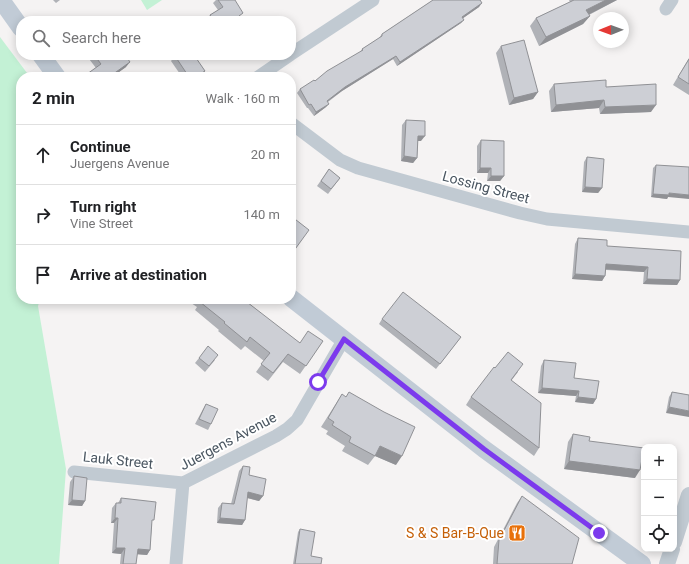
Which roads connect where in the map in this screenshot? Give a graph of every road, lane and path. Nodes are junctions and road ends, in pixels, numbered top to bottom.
1 (1, 0) edge
2 (373, 0) edge
3 (16, 21) edge
4 (296, 51) edge
5 (45, 60) edge
6 (283, 60) edge
7 (53, 72) edge
8 (265, 72) edge
9 (296, 127) edge
10 (689, 232) edge
11 (296, 302) edge
12 (344, 339) junction
13 (74, 472) dead end
14 (183, 483) junction
15 (689, 495) edge
16 (677, 533) edge
17 (671, 552) edge
18 (176, 564) edge
19 (642, 564) edge
20 (667, 564) edge

1 - 3 main road
2 - 4 street
5 - 7 main road
6 - 8 street
9 - 10 street, Lossing Street
11 - 12 main road
12 - 14 street, Juergens Avenue
12 - 19 main road
13 - 14 street, Lauk Street
14 - 18 street, Juergens Avenue
15 - 16 street
17 - 20 street

